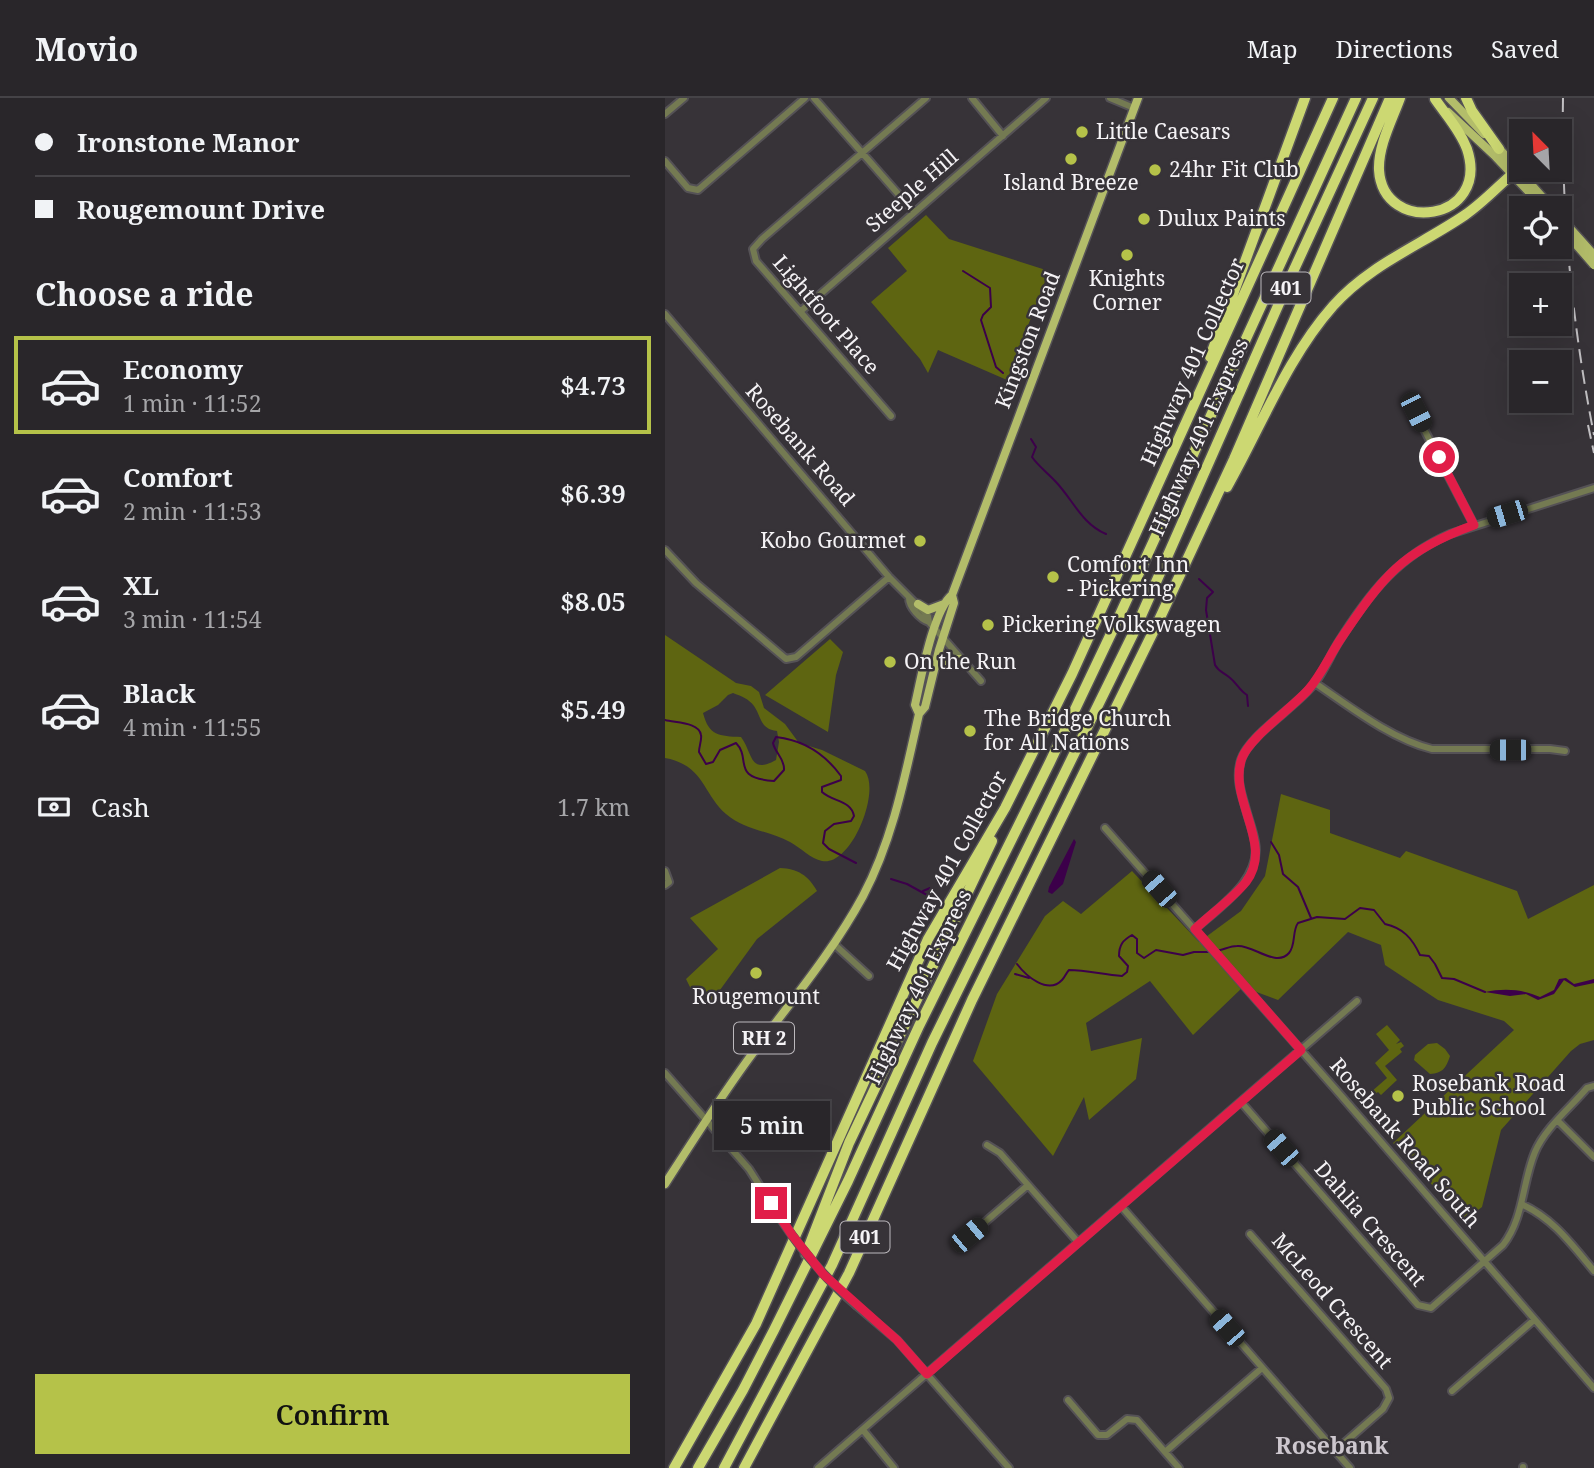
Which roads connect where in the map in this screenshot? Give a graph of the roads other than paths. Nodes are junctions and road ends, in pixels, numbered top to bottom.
1 (684, 98) edge
2 (805, 98) edge
3 (814, 98) edge
4 (926, 98) edge
5 (972, 98) edge
6 (1047, 98) edge
7 (1110, 98) edge
8 (1138, 98) edge
9 (1305, 98) edge
10 (1333, 98) edge
11 (1356, 98) edge
12 (1373, 98) edge
13 (1390, 98) edge
14 (1400, 98) edge
15 (1449, 98) edge
16 (1466, 98) edge
17 (1434, 99) edge
18 (1134, 108) junction
19 (665, 114) edge
20 (1003, 136) junction
21 (1499, 149) junction
22 (863, 153) junction
23 (665, 161) edge
24 (1509, 163) edge
25 (1509, 167) edge
26 (1509, 177) edge
27 (1524, 182) edge
28 (1537, 196) edge
29 (914, 212) junction
30 (1572, 231) edge
31 (1572, 240) edge
32 (1594, 256) edge
33 (1594, 265) edge
34 (801, 311) junction
35 (665, 314) edge
36 (1196, 402) junction
37 (1416, 412) dead end
38 (891, 416) dead end
39 (1594, 488) edge
40 (1474, 525) junction
41 (1193, 548) junction
42 (666, 554) edge
43 (889, 577) junction
44 (952, 595) junction
45 (909, 598) junction
46 (918, 604) junction
47 (944, 604) junction
48 (932, 625) junction
49 (943, 637) junction
50 (961, 659) junction
51 (936, 665) junction
52 (981, 681) dead end
53 (1315, 683) junction
54 (919, 714) junction
55 (1565, 751) dead end
56 (1005, 808) junction
57 (1105, 828) dead end
58 (665, 871) edge
59 (665, 885) edge
60 (1195, 929) junction
61 (834, 944) junction
62 (869, 976) dead end
63 (1357, 1001) dead end
64 (1301, 1050) junction
65 (665, 1073) edge
66 (1594, 1086) edge
67 (1241, 1102) junction
68 (706, 1119) junction
69 (1558, 1121) junction
70 (987, 1144) dead end
71 (1594, 1157) edge
72 (665, 1184) edge
73 (1028, 1185) junction
74 (1521, 1203) junction
75 (1121, 1206) junction
76 (1250, 1234) dead end
77 (958, 1240) dead end
78 (1078, 1242) junction
79 (1485, 1261) junction
80 (1594, 1271) edge
81 (797, 1280) junction
82 (1534, 1320) junction
83 (1262, 1368) junction
84 (927, 1374) junction
85 (1594, 1388) edge
86 (1452, 1391) dead end
87 (1068, 1400) dead end
88 (863, 1430) junction
89 (1335, 1451) junction
90 (1165, 1452) junction
91 (674, 1468) edge
92 (698, 1468) edge
93 (724, 1468) edge
94 (744, 1468) edge
95 (818, 1468) edge
96 (894, 1468) edge
97 (1009, 1468) edge
98 (1179, 1468) edge
99 (1350, 1468) edge

1 - 19 street
2 - 23 street
3 - 22 street
4 - 22 street
5 - 20 street
6 - 20 street, Steeple Hill
7 - 18 street
8 - 18 main road, Kingston Road / RH 2
9 - 36 highway
10 - 36 highway, Highway 401 Collector / 401
11 - 81 highway, Highway 401 Express / 401
12 - 93 highway, Highway 401 Express / 401
13 - 41 highway, 401
14 - 17 highway
15 - 21 main road
16 - 21 highway
17 - 25 main road
18 - 44 main road, Kingston Road / RH 2
20 - 29 street, Steeple Hill
21 - 24 main road
22 - 29 street
22 - 34 street, Lightfoot Place
26 - 41 highway
27 - 28 main road
29 - 34 street, Steeple Hill
30 - 32 main road, bridge
31 - 33 main road, bridge
34 - 38 street, Lightfoot Place
35 - 43 street, Rosebank Road
36 - 56 highway, Highway 401 Collector / 401
37 - 40 street
39 - 40 street
40 - 53 street
41 - 94 highway, 401
42 - 43 street
43 - 45 street, Rosebank Road
44 - 47 main road, Kingston Road / RH 2
44 - 49 main road, Kingston Road / RH 2
45 - 46 street, Rosebank Road
45 - 48 street, Rosebank Road
46 - 47 main road
46 - 48 street, Rosebank Road
47 - 48 main road, Kingston Road / RH 2
48 - 49 street, Rosebank Road
48 - 54 main road, Kingston Road / RH 2
49 - 50 street, Rosebank Road
49 - 51 main road, Kingston Road / RH 2
50 - 51 main road
50 - 52 street, Rosebank Road
51 - 54 main road, Kingston Road / RH 2
53 - 55 street
53 - 60 street
54 - 61 main road, Kingston Road / RH 2
56 - 81 highway
56 - 91 highway, Highway 401 Collector / 401
57 - 60 street, Rosebank Road South
58 - 59 street
60 - 64 street, Rosebank Road South
61 - 62 street
61 - 68 main road, Kingston Road / RH 2
63 - 64 street
64 - 67 street
64 - 79 street, Rosebank Road South
65 - 68 street
66 - 69 street
67 - 75 street
67 - 79 street, Dahlia Crescent
68 - 72 main road, Kingston Road / RH 2
68 - 84 street, bridge
69 - 71 street
69 - 74 street
70 - 73 street
73 - 77 street
73 - 78 street
74 - 79 street
74 - 80 street
75 - 78 street
75 - 83 street
76 - 89 street, McLeod Crescent
78 - 84 street
79 - 82 street, Rosebank Road South
81 - 92 highway, Highway 401 Express / 401
82 - 85 street, Rosebank Road South
82 - 86 street
83 - 89 street
83 - 90 street
84 - 88 street
84 - 97 street
87 - 90 street
88 - 95 street
88 - 96 street
89 - 99 street
90 - 98 street

